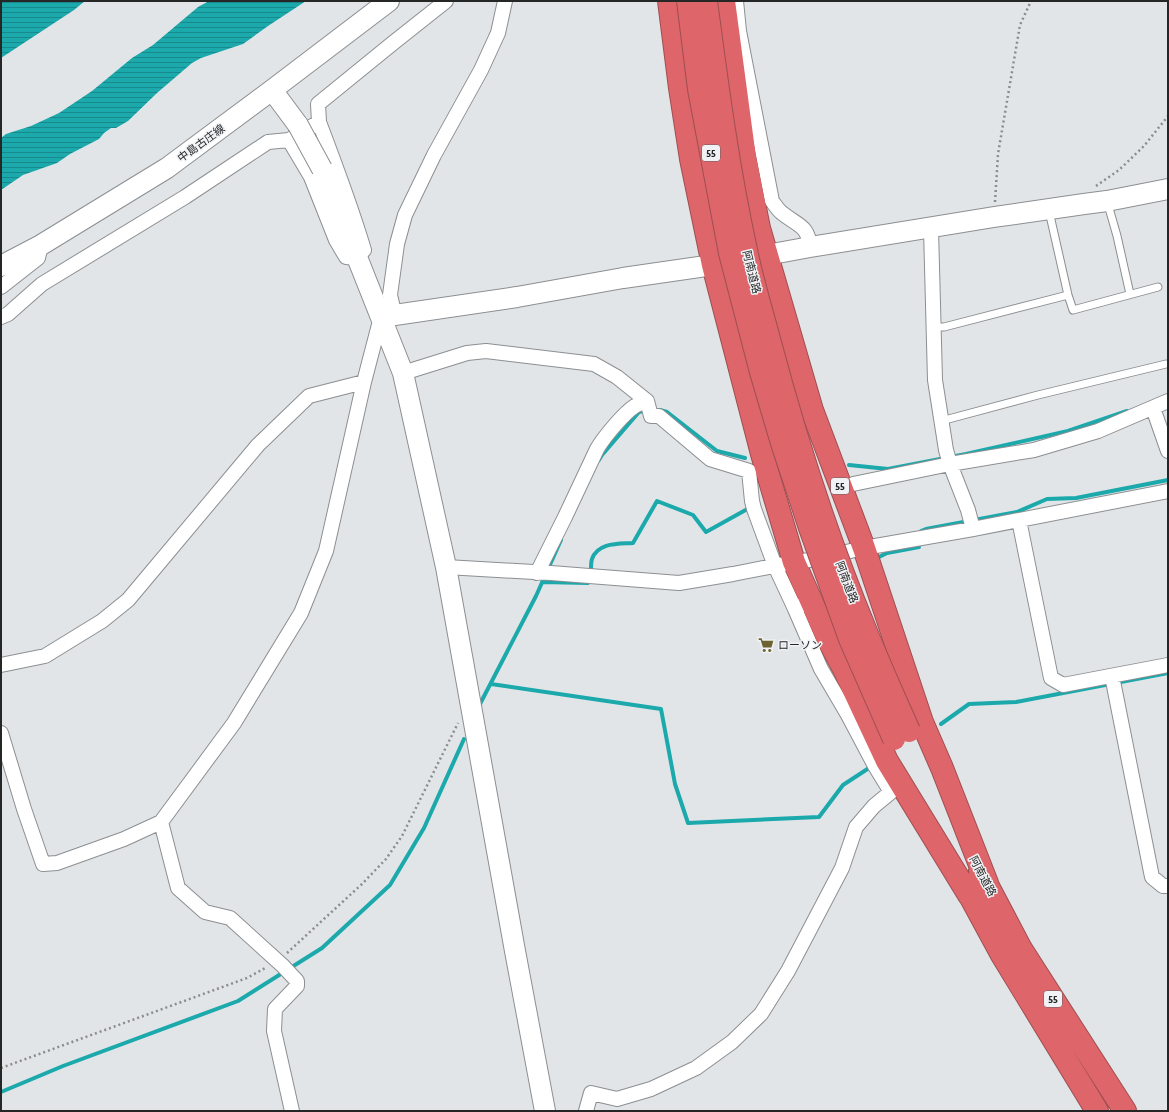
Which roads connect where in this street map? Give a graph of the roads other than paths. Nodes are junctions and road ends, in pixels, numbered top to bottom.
1 (389, 1) edge
2 (446, 1) edge
3 (505, 1) edge
4 (669, 1) edge
5 (688, 1) edge
6 (706, 1) edge
7 (724, 1) edge
8 (736, 1) edge
9 (272, 90) junction
10 (319, 122) junction
11 (293, 133) junction
12 (1168, 189) edge
13 (1107, 201) junction
14 (1049, 209) junction
15 (931, 229) junction
16 (41, 245) junction
17 (810, 247) junction
18 (767, 256) junction
19 (357, 258) junction
20 (712, 265) junction
21 (1, 266) edge
22 (1, 287) edge
23 (1158, 287) dead end
24 (1130, 294) junction
25 (1068, 295) junction
26 (388, 316) junction
27 (1, 317) edge
28 (934, 328) junction
29 (1166, 364) dead end
30 (403, 373) junction
31 (364, 382) junction
32 (1168, 401) edge
33 (648, 406) junction
34 (1153, 408) junction
35 (941, 421) junction
36 (1168, 451) edge
37 (948, 459) junction
38 (853, 484) dead end
39 (1168, 491) edge
40 (1019, 520) junction
41 (972, 524) junction
42 (864, 548) junction
43 (784, 564) junction
44 (446, 567) junction
45 (543, 573) junction
46 (803, 604) junction
47 (1, 665) edge
48 (1168, 665) edge
49 (1113, 681) junction
50 (1, 733) edge
51 (902, 735) junction
52 (161, 822) junction
53 (987, 883) junction
54 (1168, 886) edge
55 (969, 895) junction
56 (292, 1111) edge
57 (546, 1111) edge
58 (586, 1111) edge
59 (1097, 1111) edge
60 (1125, 1111) edge

1 - 9 street, 中島古庄線
2 - 10 street
3 - 26 street
4 - 20 highway, 55
5 - 51 highway, 阿南道路 / 55, bridge
6 - 51 highway, 阿南道路 / 55, bridge
7 - 18 highway, 55
8 - 17 street
9 - 11 street
9 - 16 street, 中島古庄線
10 - 11 street
10 - 19 street
11 - 19 street, bridge
11 - 19 street
11 - 27 street
12 - 13 street
13 - 14 street
13 - 24 lane
14 - 15 street
14 - 25 lane
15 - 17 street
15 - 28 street
16 - 21 street, 中島古庄線
16 - 22 street
17 - 18 street
18 - 20 street
18 - 42 highway, 55
19 - 26 street
20 - 26 street
20 - 43 highway, 55
23 - 24 lane
24 - 25 lane
25 - 28 lane
26 - 30 street
26 - 31 street
28 - 35 street
29 - 35 lane
30 - 33 street
30 - 44 street
31 - 47 street
31 - 52 street
32 - 34 street
33 - 43 street
33 - 45 street
34 - 36 street
34 - 37 street
35 - 37 street
37 - 38 street
37 - 41 street
39 - 40 street
40 - 41 street
40 - 49 street
41 - 42 street
42 - 43 street
42 - 53 highway, 55
43 - 45 street
43 - 46 highway, 55
44 - 45 street
44 - 57 street
46 - 55 highway, 55
46 - 58 street
48 - 49 street
49 - 54 street
50 - 52 street
51 - 53 highway, 阿南道路 / 55
51 - 55 highway, 阿南道路 / 55
52 - 56 street
53 - 60 highway, 阿南道路 / 55
55 - 59 highway, 阿南道路 / 55

